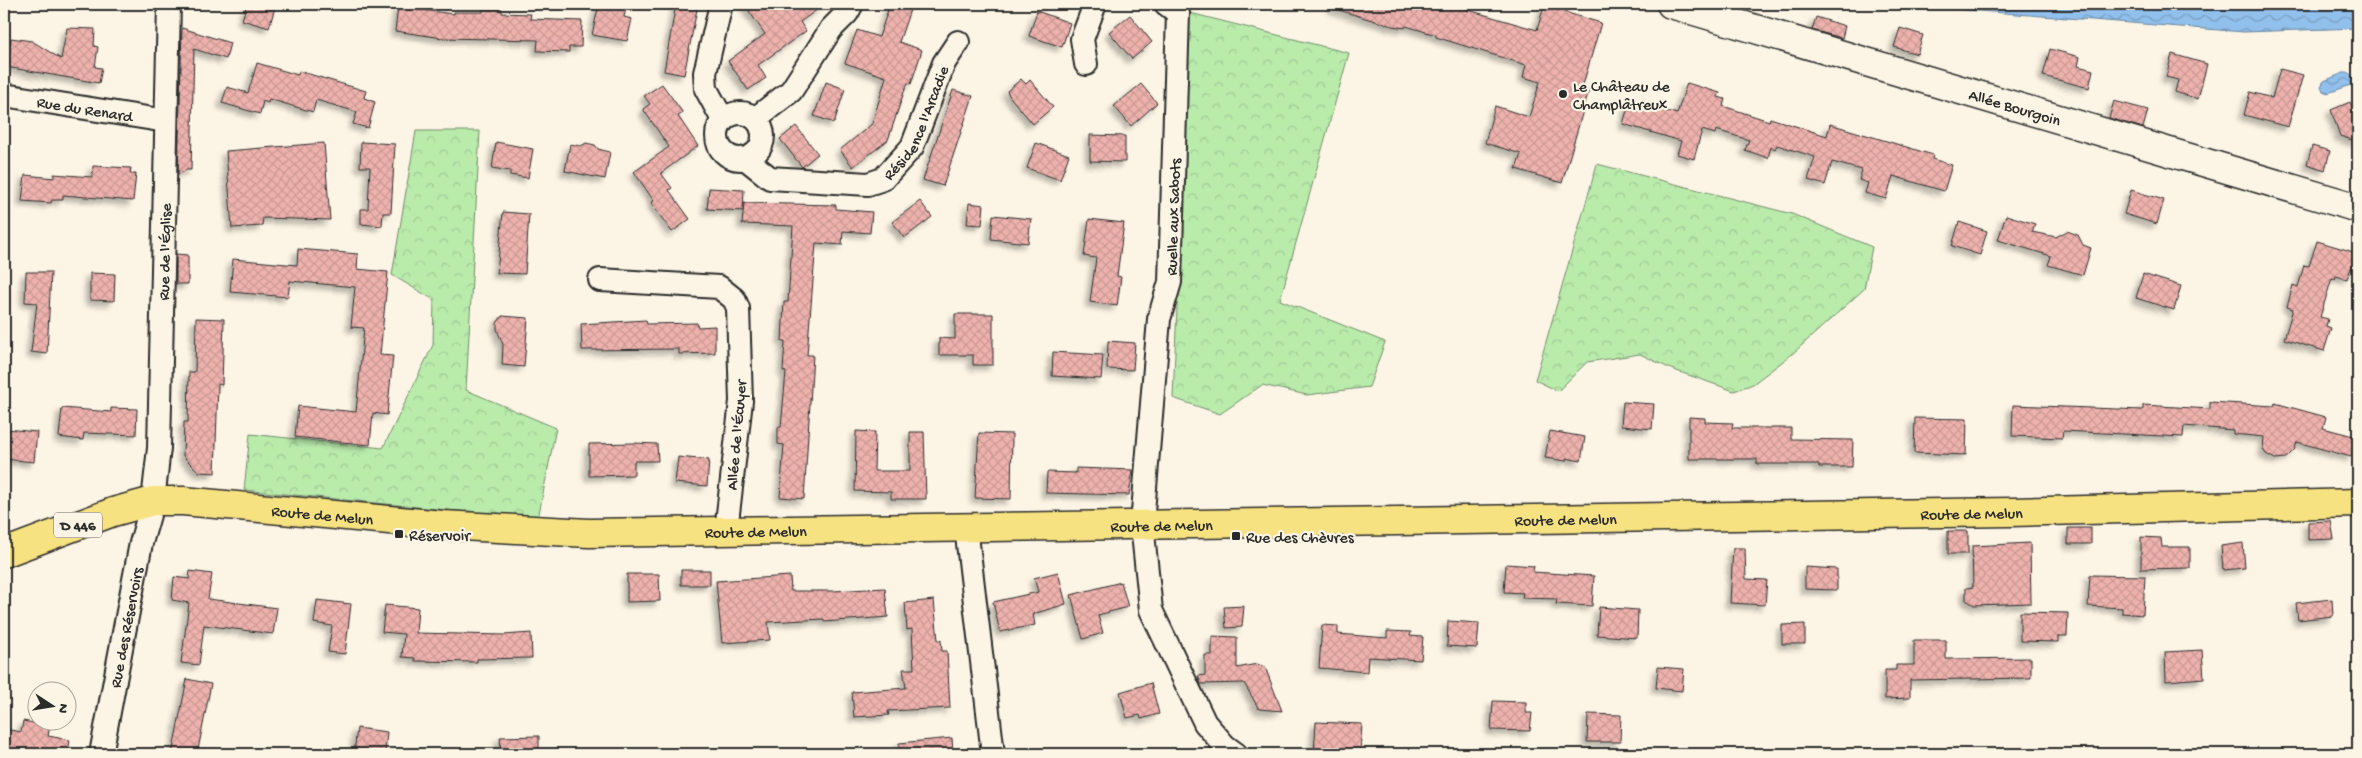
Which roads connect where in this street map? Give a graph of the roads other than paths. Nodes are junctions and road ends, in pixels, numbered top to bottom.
1 (169, 4) edge
2 (721, 4) edge
3 (852, 4) edge
4 (1095, 4) edge
5 (1166, 4) edge
6 (1671, 4) edge
7 (958, 42) dead end
8 (1086, 64) dead end
9 (4, 95) edge
10 (756, 118) junction
11 (724, 120) junction
12 (166, 121) junction
13 (746, 159) junction
14 (2358, 208) edge
15 (600, 280) dead end
16 (154, 501) junction
17 (2358, 503) edge
18 (1142, 524) junction
19 (966, 527) junction
20 (726, 531) junction
21 (4, 553) edge
22 (1231, 750) edge
23 (101, 754) edge
24 (993, 754) edge

1 - 12 street, Rue de l'Église
2 - 11 street
3 - 10 street
4 - 8 street
5 - 18 street, Ruelle aux Sabots
6 - 14 street, Allée Bourgoin
7 - 13 street, Résidence l'Arcadie
9 - 12 street, Rue du Renard
10 - 11 street
10 - 13 street
11 - 13 street, Résidence l'Arcadie
12 - 16 street, Rue de l'Église
15 - 20 street, Allée de l'Écuyer
16 - 20 main road, Route de Melun / D 446
16 - 21 main road, Route de Melun / D 446
16 - 23 street, Rue des Réservoirs
17 - 18 main road, Route de Melun / D 446
18 - 19 main road, Route de Melun / D 446
18 - 22 street
19 - 20 main road, Route de Melun / D 446
19 - 24 street

